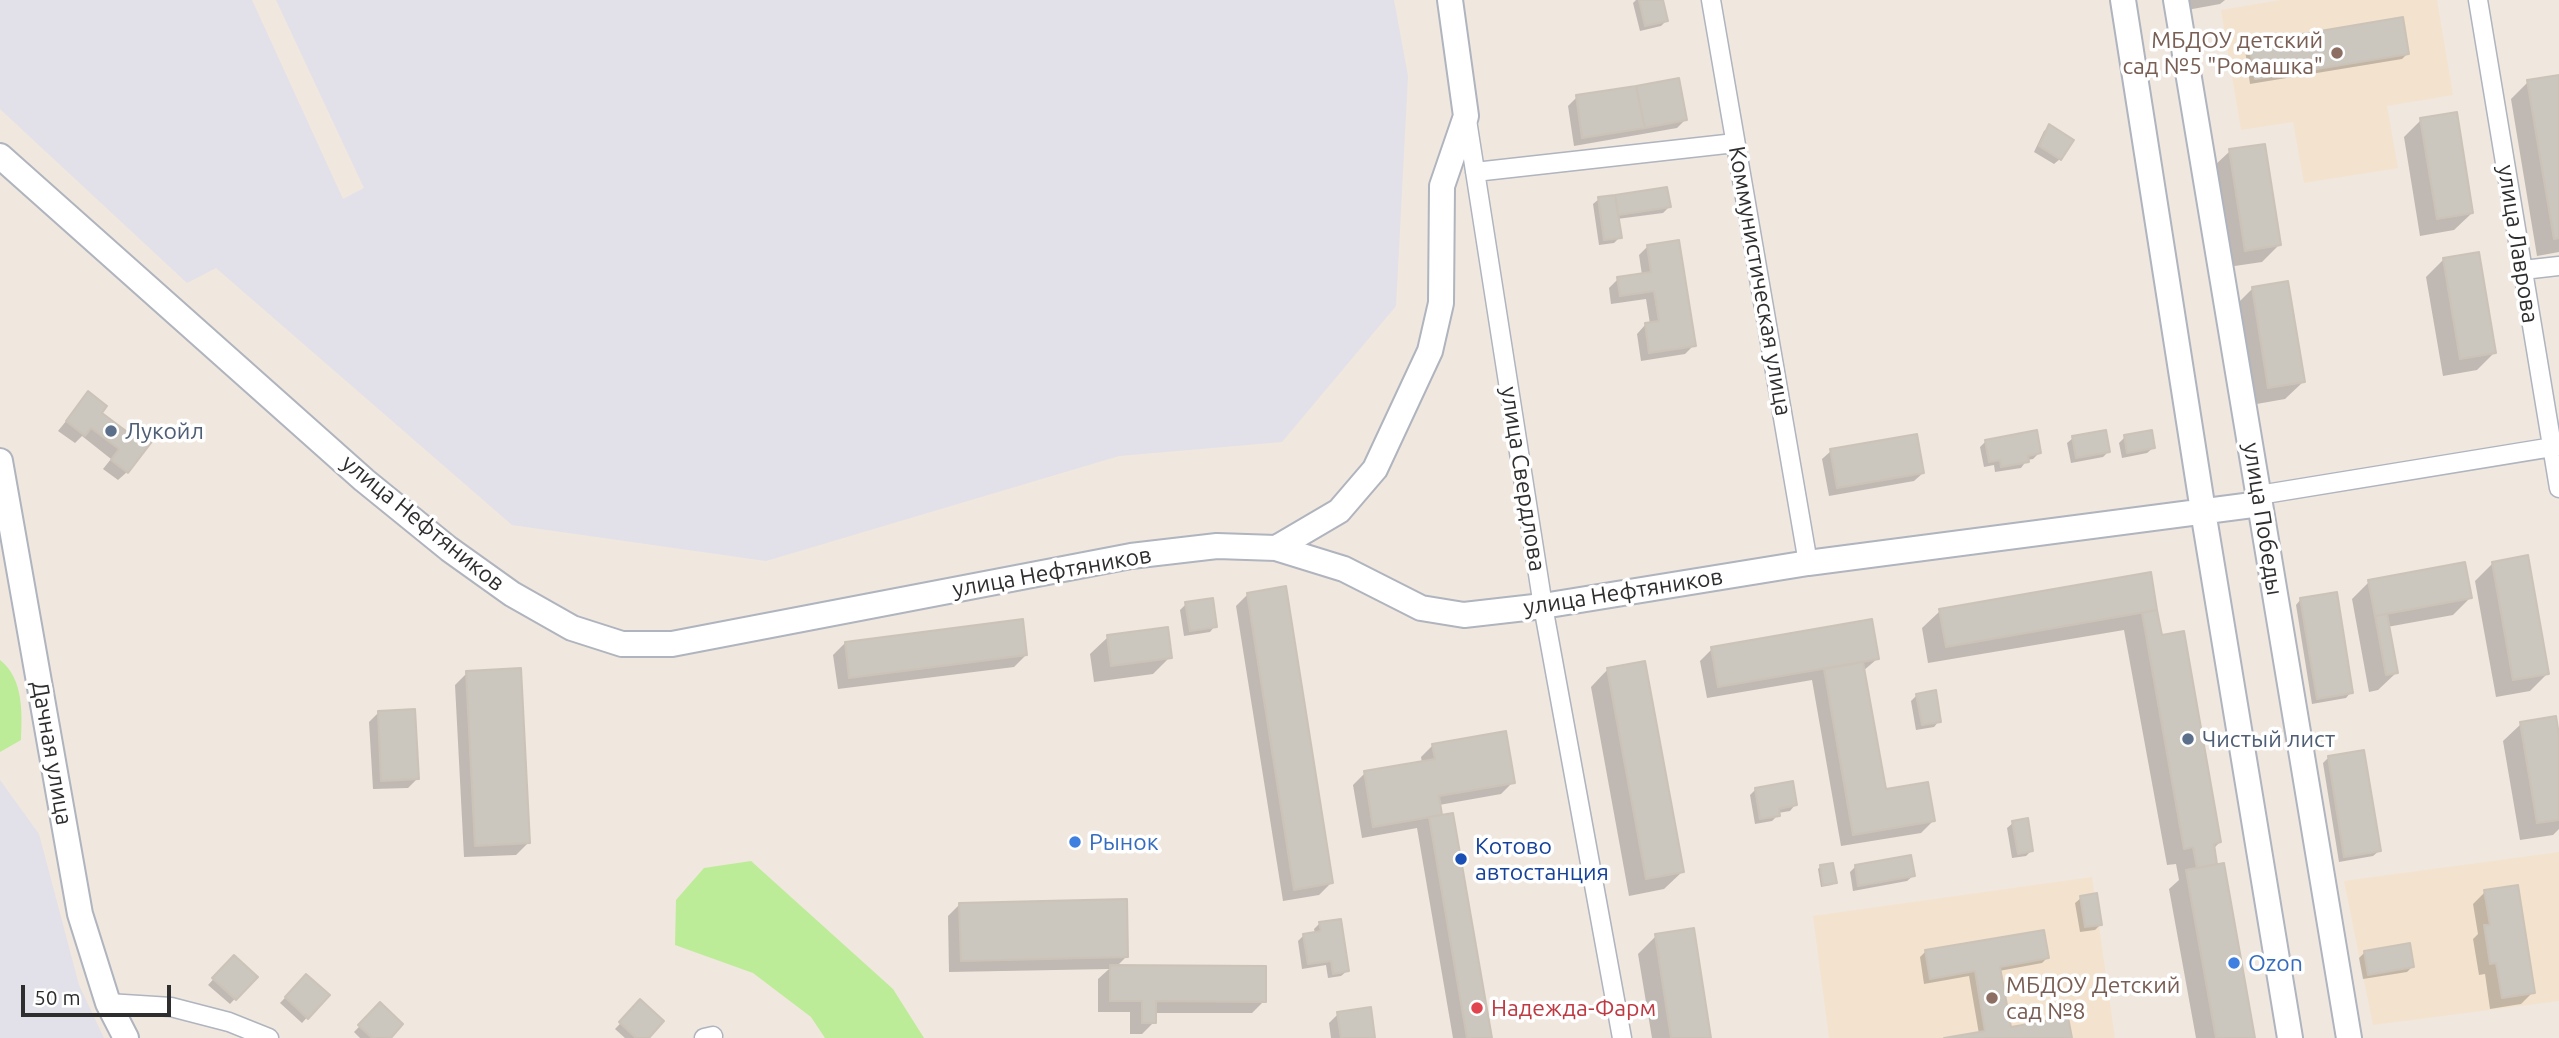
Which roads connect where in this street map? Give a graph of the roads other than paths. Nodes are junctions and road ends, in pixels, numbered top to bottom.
1 (1450, 0) edge
2 (1711, 0) edge
3 (2123, 0) edge
4 (2176, 0) edge
5 (2478, 0) edge
6 (1466, 116) junction
7 (1735, 143) junction
8 (0, 156) edge
9 (1475, 172) junction
10 (2559, 266) edge
11 (2523, 270) junction
12 (2556, 446) edge
13 (0, 461) edge
14 (2559, 488) edge
15 (2259, 499) junction
16 (2203, 511) junction
17 (1276, 548) junction
18 (1808, 563) junction
19 (1543, 606) junction
20 (108, 1003) junction
21 (126, 1038) edge
22 (269, 1038) edge
23 (1622, 1038) edge
24 (2290, 1038) edge
25 (2349, 1038) edge

1 - 6 street, улица Свердлова
2 - 7 street, Коммунистическая улица
3 - 16 street
4 - 15 street, улица Победы
5 - 11 street, улица Лаврова
6 - 9 street, улица Свердлова
6 - 17 street
7 - 9 street
7 - 18 street, Коммунистическая улица
8 - 17 street, улица Нефтяников
9 - 19 street, улица Свердлова
10 - 11 street
11 - 12 street, улица Лаврова
12 - 14 street, улица Лаврова
12 - 15 street
13 - 20 street, Дачная улица
15 - 16 street, улица Нефтяников
15 - 25 street, улица Победы
16 - 18 street, улица Нефтяников
16 - 24 street
17 - 19 street, улица Нефтяников
18 - 19 street, улица Нефтяников
19 - 23 street, улица Свердлова
20 - 21 street, Дачная улица
20 - 22 street

